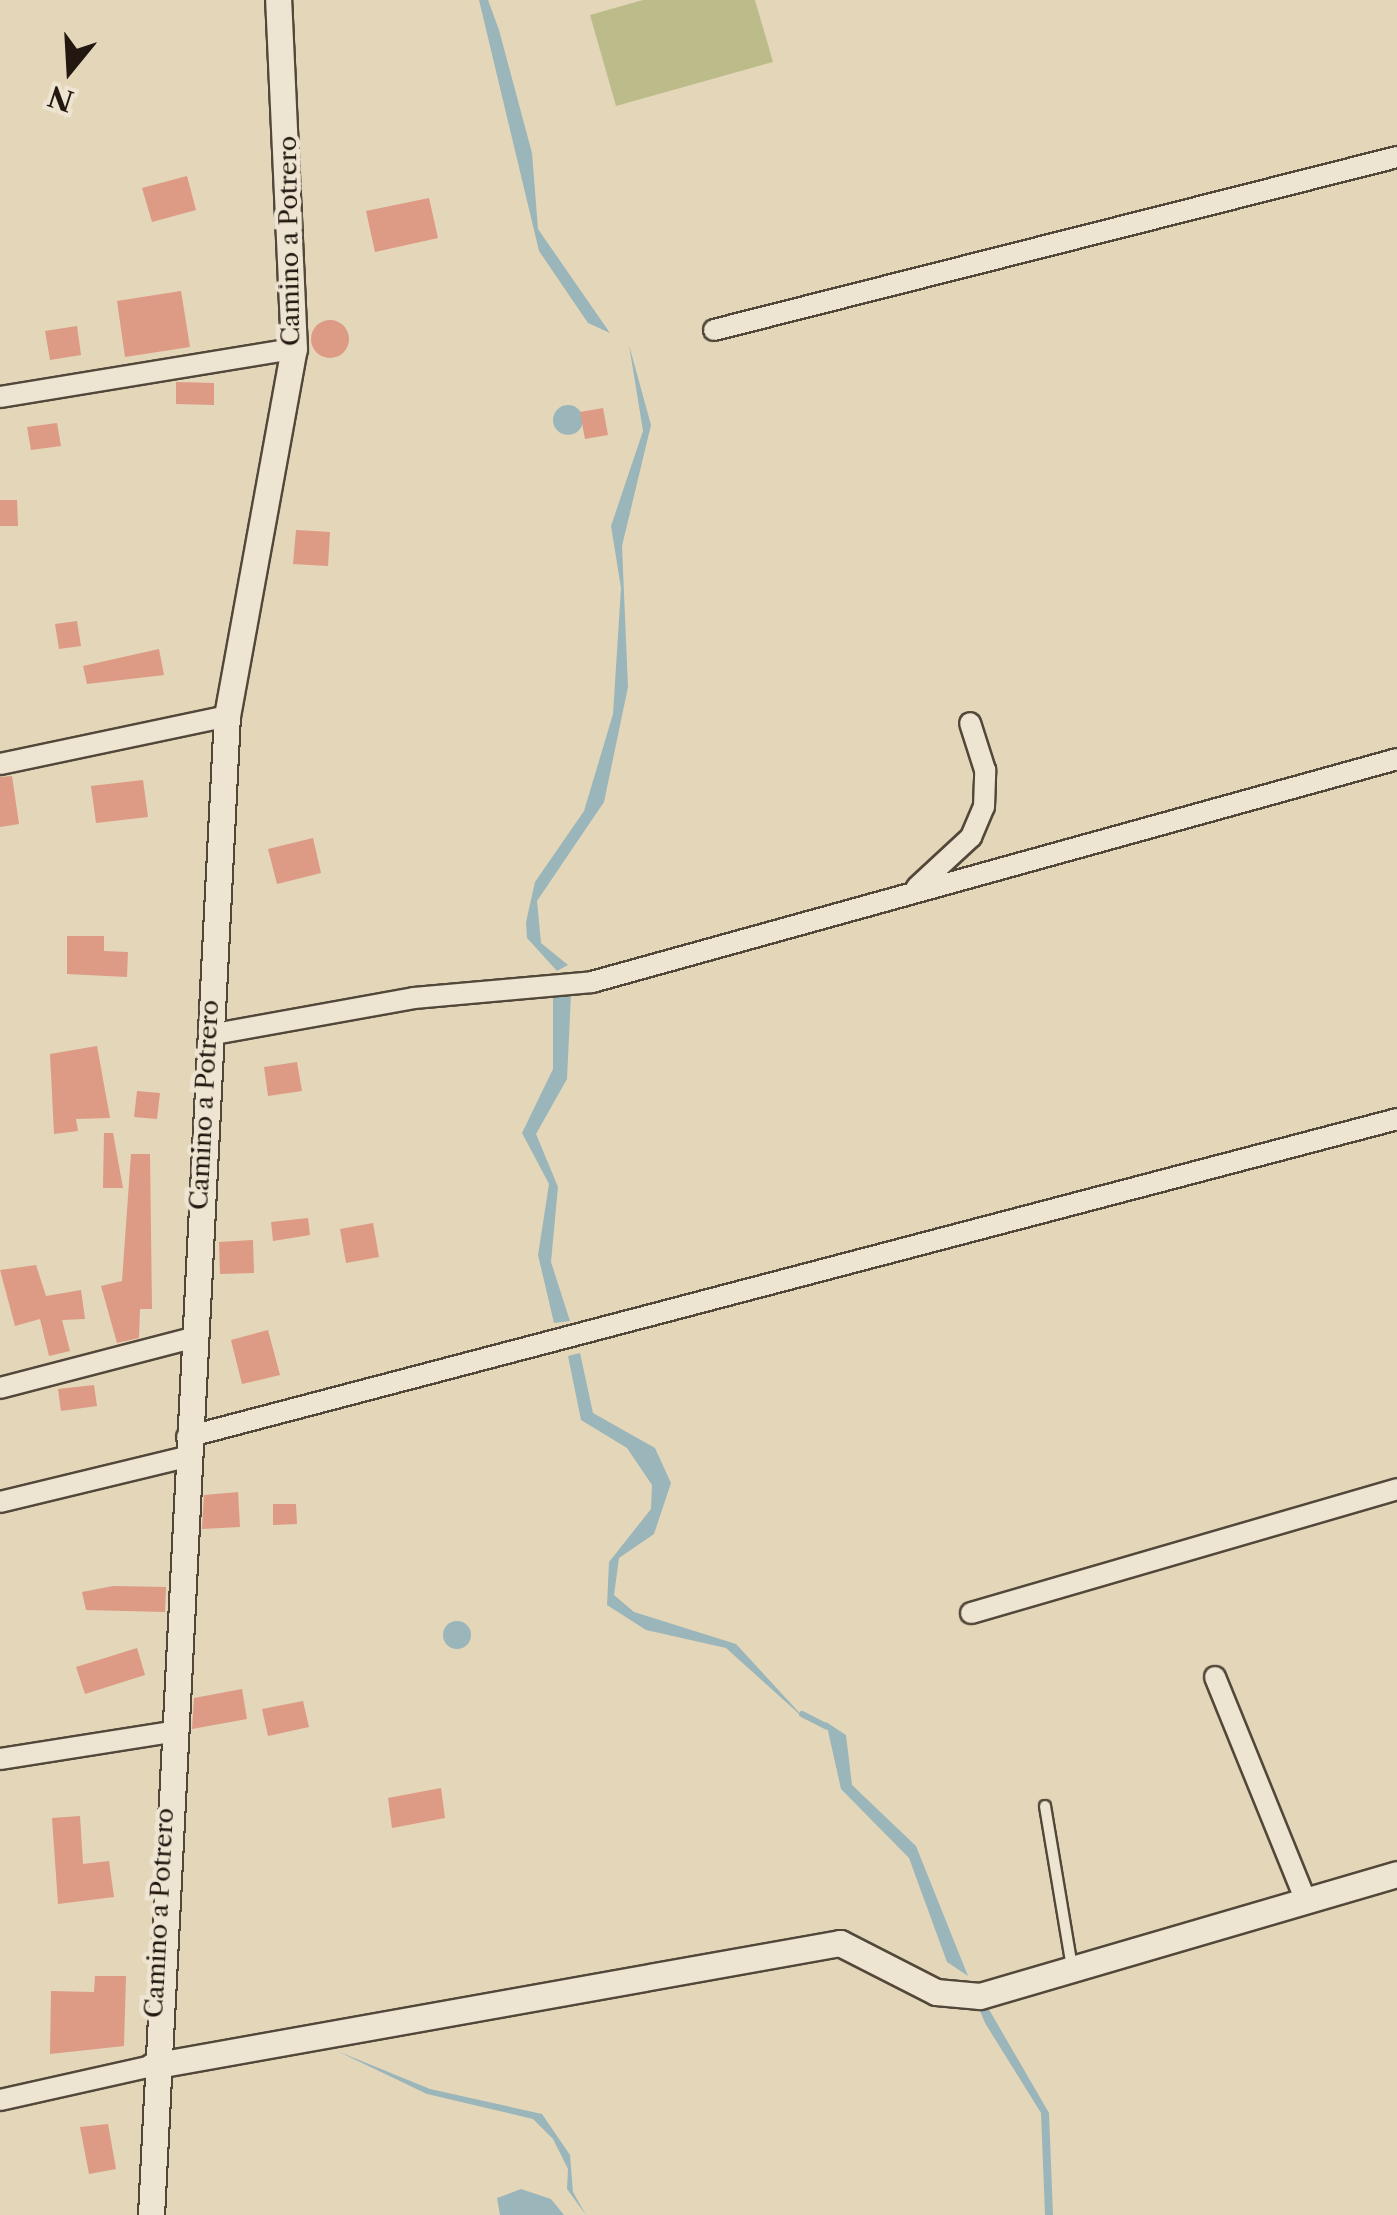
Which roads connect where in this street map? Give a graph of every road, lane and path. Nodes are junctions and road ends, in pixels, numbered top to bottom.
1 (278, 0) edge
2 (1397, 157) edge
3 (714, 330) dead end
4 (294, 348) junction
5 (0, 397) edge
6 (227, 716) junction
7 (970, 722) dead end
8 (1397, 759) edge
9 (0, 764) edge
10 (908, 894) junction
11 (209, 1034) junction
12 (1397, 1118) edge
13 (192, 1338) junction
14 (0, 1388) edge
15 (186, 1447) junction
16 (1397, 1489) edge
17 (0, 1502) edge
18 (972, 1614) dead end
19 (1215, 1677) dead end
20 (170, 1732) junction
21 (0, 1759) edge
22 (1046, 1806) dead end
23 (1397, 1874) edge
24 (1306, 1901) junction
25 (1072, 1969) junction
26 (152, 2066) junction
27 (0, 2100) edge
28 (151, 2215) edge

1 - 4 street, Camino a Potrero
2 - 3 street
4 - 5 street
4 - 6 street, Camino a Potrero
6 - 9 street
6 - 11 street, Camino a Potrero
7 - 10 street
8 - 10 street
10 - 11 street
11 - 13 street, Camino a Potrero
12 - 15 street
13 - 14 street
13 - 15 street, Camino a Potrero
15 - 17 street
15 - 20 street, Camino a Potrero
16 - 18 street
19 - 24 street
20 - 21 street
20 - 26 street, Camino a Potrero
22 - 25 lane
23 - 24 street
24 - 25 street
25 - 26 street
26 - 27 street
26 - 28 street, Camino a Potrero

